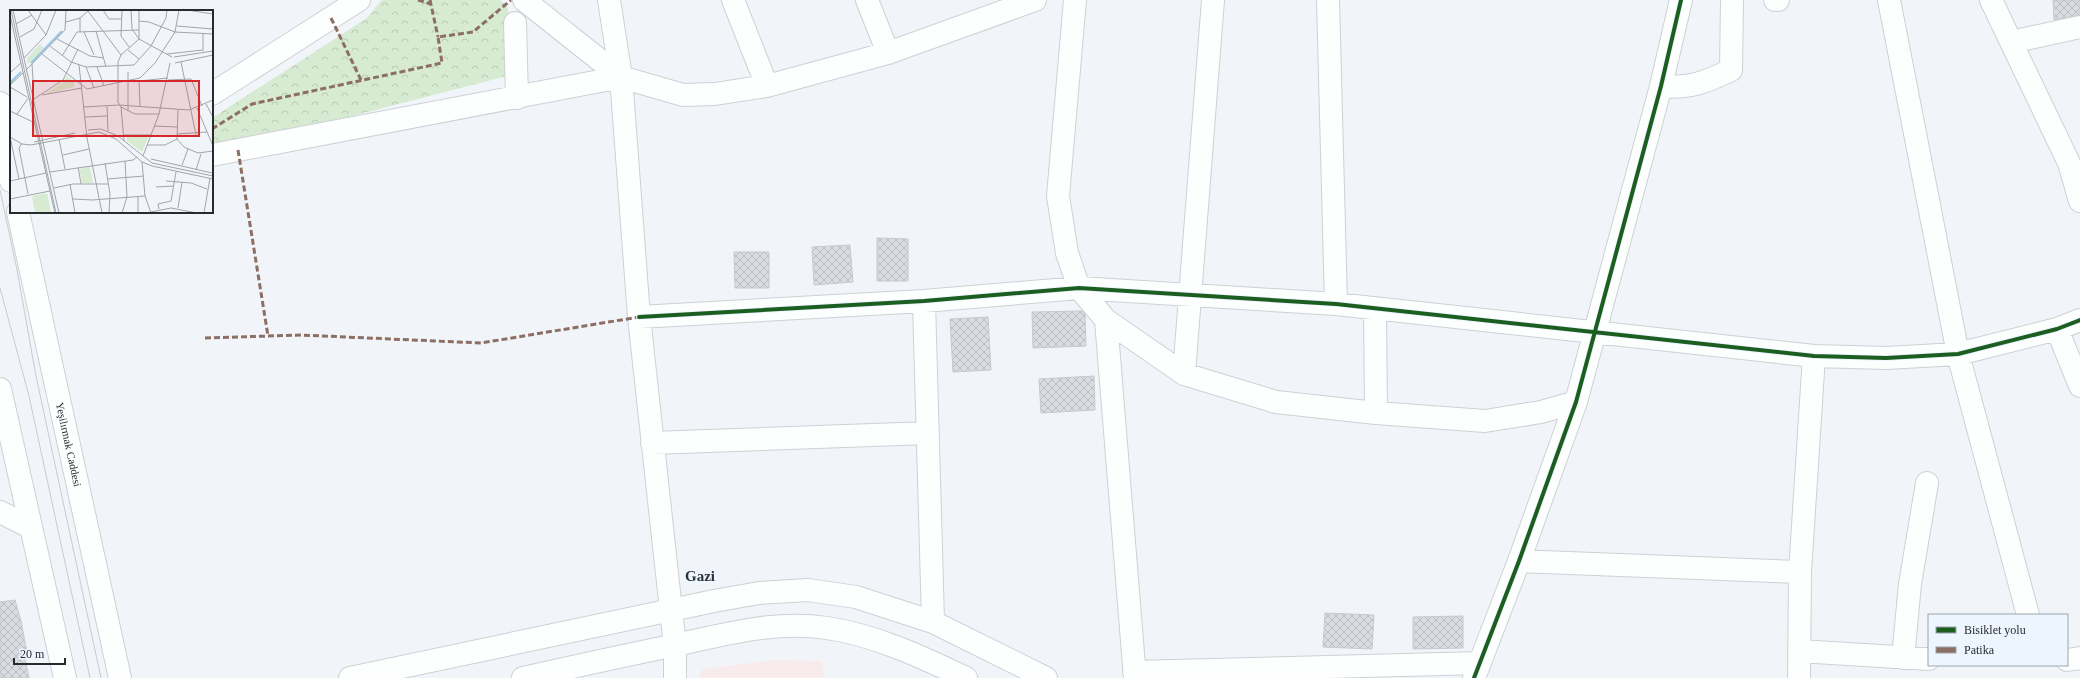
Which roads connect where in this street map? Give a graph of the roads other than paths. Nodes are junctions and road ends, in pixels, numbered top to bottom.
1 (359, 0) edge
2 (524, 0) edge
3 (609, 0) edge
4 (733, 0) edge
5 (867, 0) edge
6 (1035, 0) edge
7 (1075, 0) edge
8 (1213, 0) edge
9 (1328, 0) edge
10 (1681, 0) edge
11 (1732, 0) edge
12 (1775, 0) edge
13 (1778, 0) edge
14 (1889, 0) edge
15 (1991, 0) edge
16 (515, 23) dead end
17 (2080, 27) edge
18 (2011, 42) junction
19 (888, 53) junction
20 (621, 77) junction
21 (767, 86) junction
22 (1661, 86) junction
23 (213, 93) edge
24 (517, 98) junction
25 (0, 104) edge
26 (0, 132) edge
27 (213, 155) edge
28 (10, 177) edge
29 (2080, 201) edge
30 (22, 214) edge
31 (1079, 288) junction
32 (1190, 295) junction
33 (924, 301) junction
34 (1336, 304) junction
35 (1375, 308) junction
36 (639, 317) junction
37 (1106, 320) junction
38 (2080, 320) edge
39 (2057, 329) junction
40 (1596, 331) junction
41 (1958, 354) junction
42 (1814, 356) junction
43 (1184, 374) junction
44 (2080, 386) edge
45 (0, 389) edge
46 (1576, 402) junction
47 (1376, 413) junction
48 (928, 433) junction
49 (652, 443) junction
50 (1927, 484) dead end
51 (0, 512) edge
52 (30, 527) junction
53 (1519, 561) junction
54 (1800, 572) junction
55 (672, 610) junction
56 (2028, 614) edge
57 (933, 622) junction
58 (675, 645) junction
59 (1799, 651) junction
60 (1903, 658) junction
61 (2080, 658) edge
62 (1928, 659) edge
63 (2068, 660) edge
64 (1477, 671) edge
65 (1134, 675) edge
66 (64, 678) edge
67 (120, 678) edge
68 (350, 678) edge
69 (523, 678) edge
70 (674, 678) edge
71 (966, 678) edge
72 (1046, 678) edge
73 (1798, 678) edge

1 - 23 street
2 - 20 street
3 - 20 street
4 - 21 street
5 - 19 street
6 - 19 street
7 - 31 street
8 - 32 street
9 - 34 street
10 - 22 street
11 - 22 street
12 - 13 street
14 - 41 street
15 - 18 street
16 - 24 street
17 - 18 street
18 - 29 street
19 - 21 street
20 - 21 street
20 - 24 street
20 - 36 street
22 - 40 street
24 - 27 street
25 - 26 street
26 - 28 street
30 - 67 street, Yeşilırmak Caddesi
31 - 32 street
31 - 33 street
31 - 37 street
32 - 34 street
32 - 43 street
33 - 36 street
33 - 48 street
34 - 35 street
35 - 40 street
35 - 47 street
36 - 49 street
37 - 43 street
37 - 65 street
38 - 39 street
39 - 41 street
39 - 44 street
40 - 42 street
40 - 46 street
41 - 42 street
41 - 56 street
42 - 54 street
43 - 47 street
45 - 52 street
46 - 47 street
46 - 53 street
48 - 49 street
48 - 57 street
49 - 55 street
50 - 60 street
51 - 52 street
52 - 66 street
53 - 54 street
53 - 64 street
54 - 59 street
55 - 57 street
55 - 58 street
55 - 68 street
57 - 72 street
58 - 69 street
58 - 70 street
58 - 71 street
59 - 60 street
59 - 73 street
60 - 62 street
61 - 63 street
64 - 65 street

